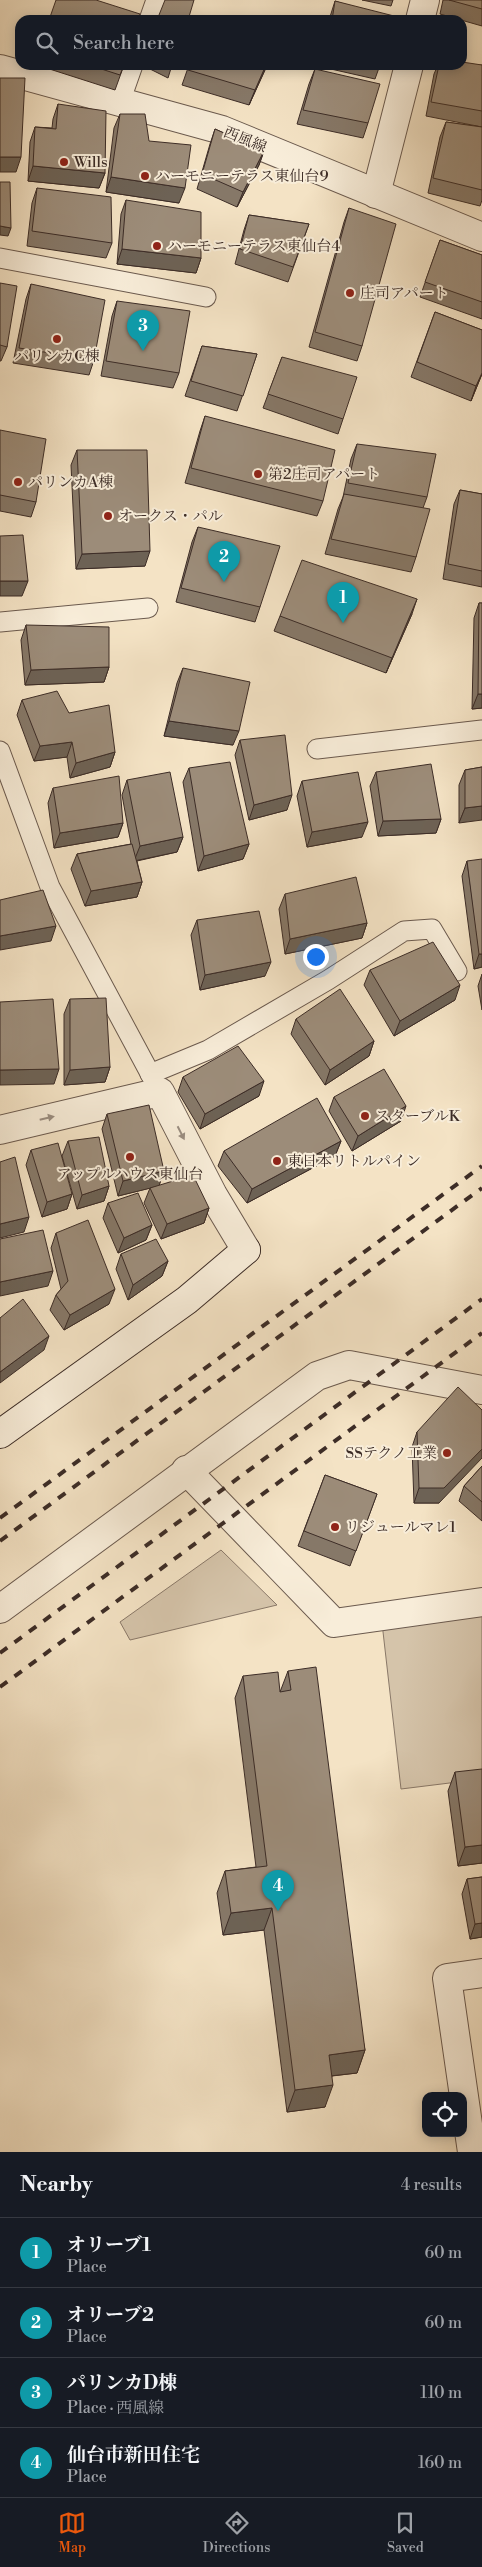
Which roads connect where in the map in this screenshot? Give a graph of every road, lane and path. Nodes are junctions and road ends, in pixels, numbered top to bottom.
1 (156, 0) edge
2 (425, 0) edge
3 (151, 15) edge
4 (421, 15) edge
5 (0, 69) edge
6 (131, 70) edge
7 (408, 70) edge
8 (120, 102) junction
9 (376, 194) junction
10 (482, 237) edge
11 (0, 258) edge
12 (206, 296) dead end
13 (148, 608) dead end
14 (0, 622) edge
15 (482, 730) edge
16 (317, 749) dead end
17 (0, 751) edge
18 (457, 971) dead end
19 (155, 1083) junction
20 (0, 1130) edge
21 (482, 1390) edge
22 (0, 1434) edge
23 (186, 1470) junction
24 (482, 1602) edge
25 (0, 1608) edge
26 (482, 1973) edge
27 (472, 2152) edge

1 - 3 lane
2 - 4 street
5 - 8 street, 西風線
6 - 8 lane
7 - 9 street
8 - 9 street, 西風線
9 - 10 street, 西風線
11 - 12 lane
13 - 14 lane
15 - 16 lane
17 - 19 lane
18 - 19 lane
20 -> 19 street
19 -> 22 street
21 - 23 street
23 - 24 street
23 - 25 street
26 - 27 street

